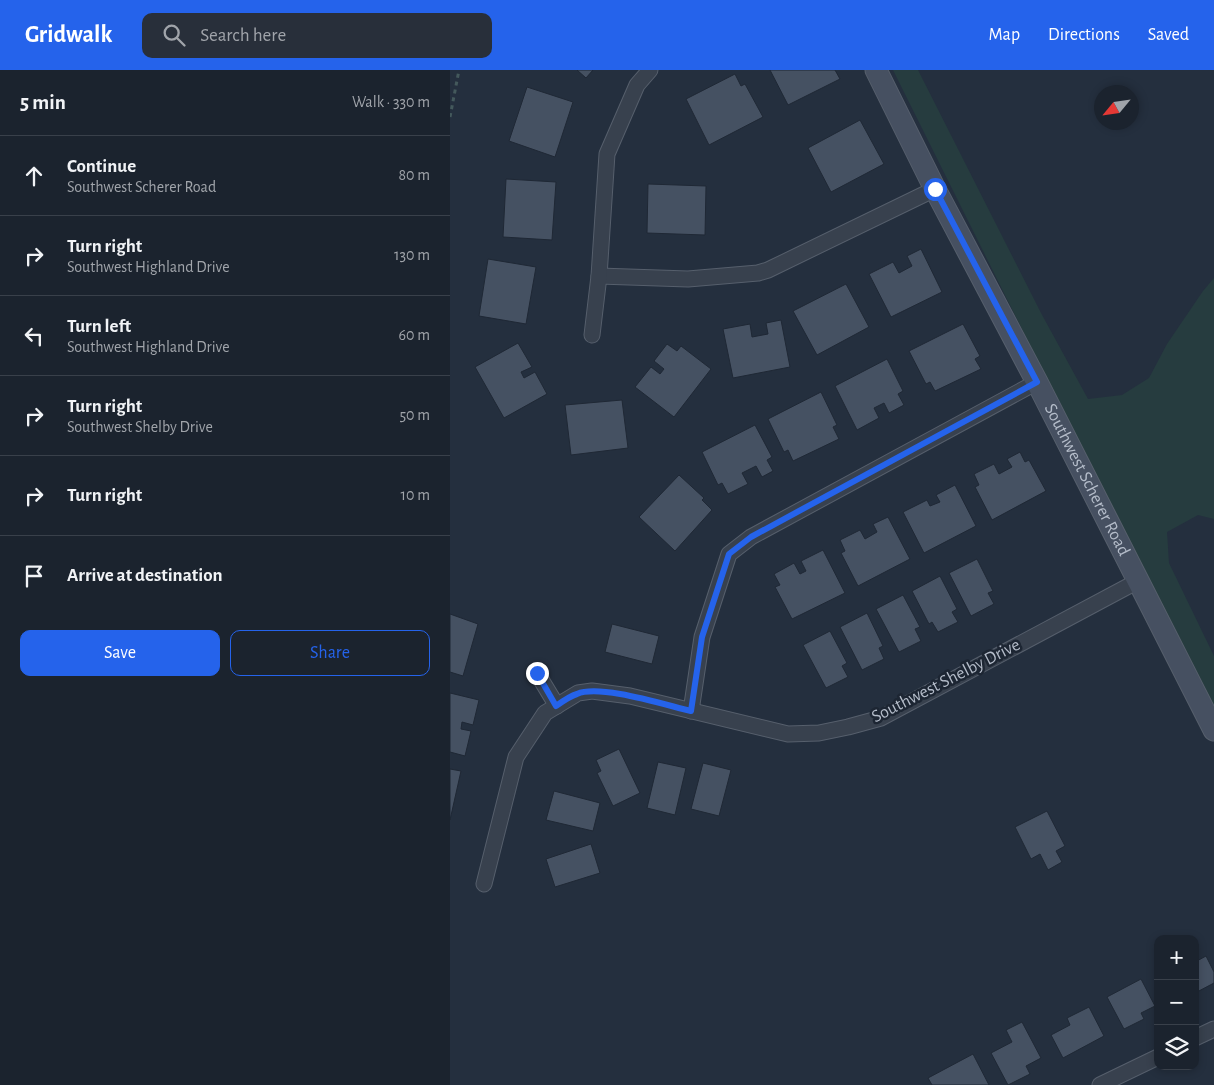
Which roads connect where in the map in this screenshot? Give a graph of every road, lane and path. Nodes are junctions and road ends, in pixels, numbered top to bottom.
1 (459, 70) edge
2 (650, 70) edge
3 (876, 70) edge
4 (450, 116) edge
5 (935, 189) junction
6 (599, 276) junction
7 (592, 335) dead end
8 (1037, 382) junction
9 (1138, 581) junction
10 (537, 673) dead end
11 (556, 706) junction
12 (691, 711) junction
13 (1214, 730) edge
14 (484, 884) dead end
15 (1214, 1029) edge
16 (1199, 1036) edge
17 (1154, 1058) edge
18 (1100, 1085) edge

1 - 4 path
2 - 6 street
3 - 5 main road, Southwest Scherer Road
5 - 6 street
5 - 8 main road, Southwest Scherer Road
6 - 7 street
8 - 9 main road, Southwest Scherer Road
8 - 12 street
9 - 12 street, Southwest Shelby Drive
9 - 13 main road, Southwest Scherer Road
10 - 11 street
11 - 12 street, Southwest Shelby Drive
11 - 14 street, Southwest Shelby Drive
15 - 16 street
17 - 18 street

